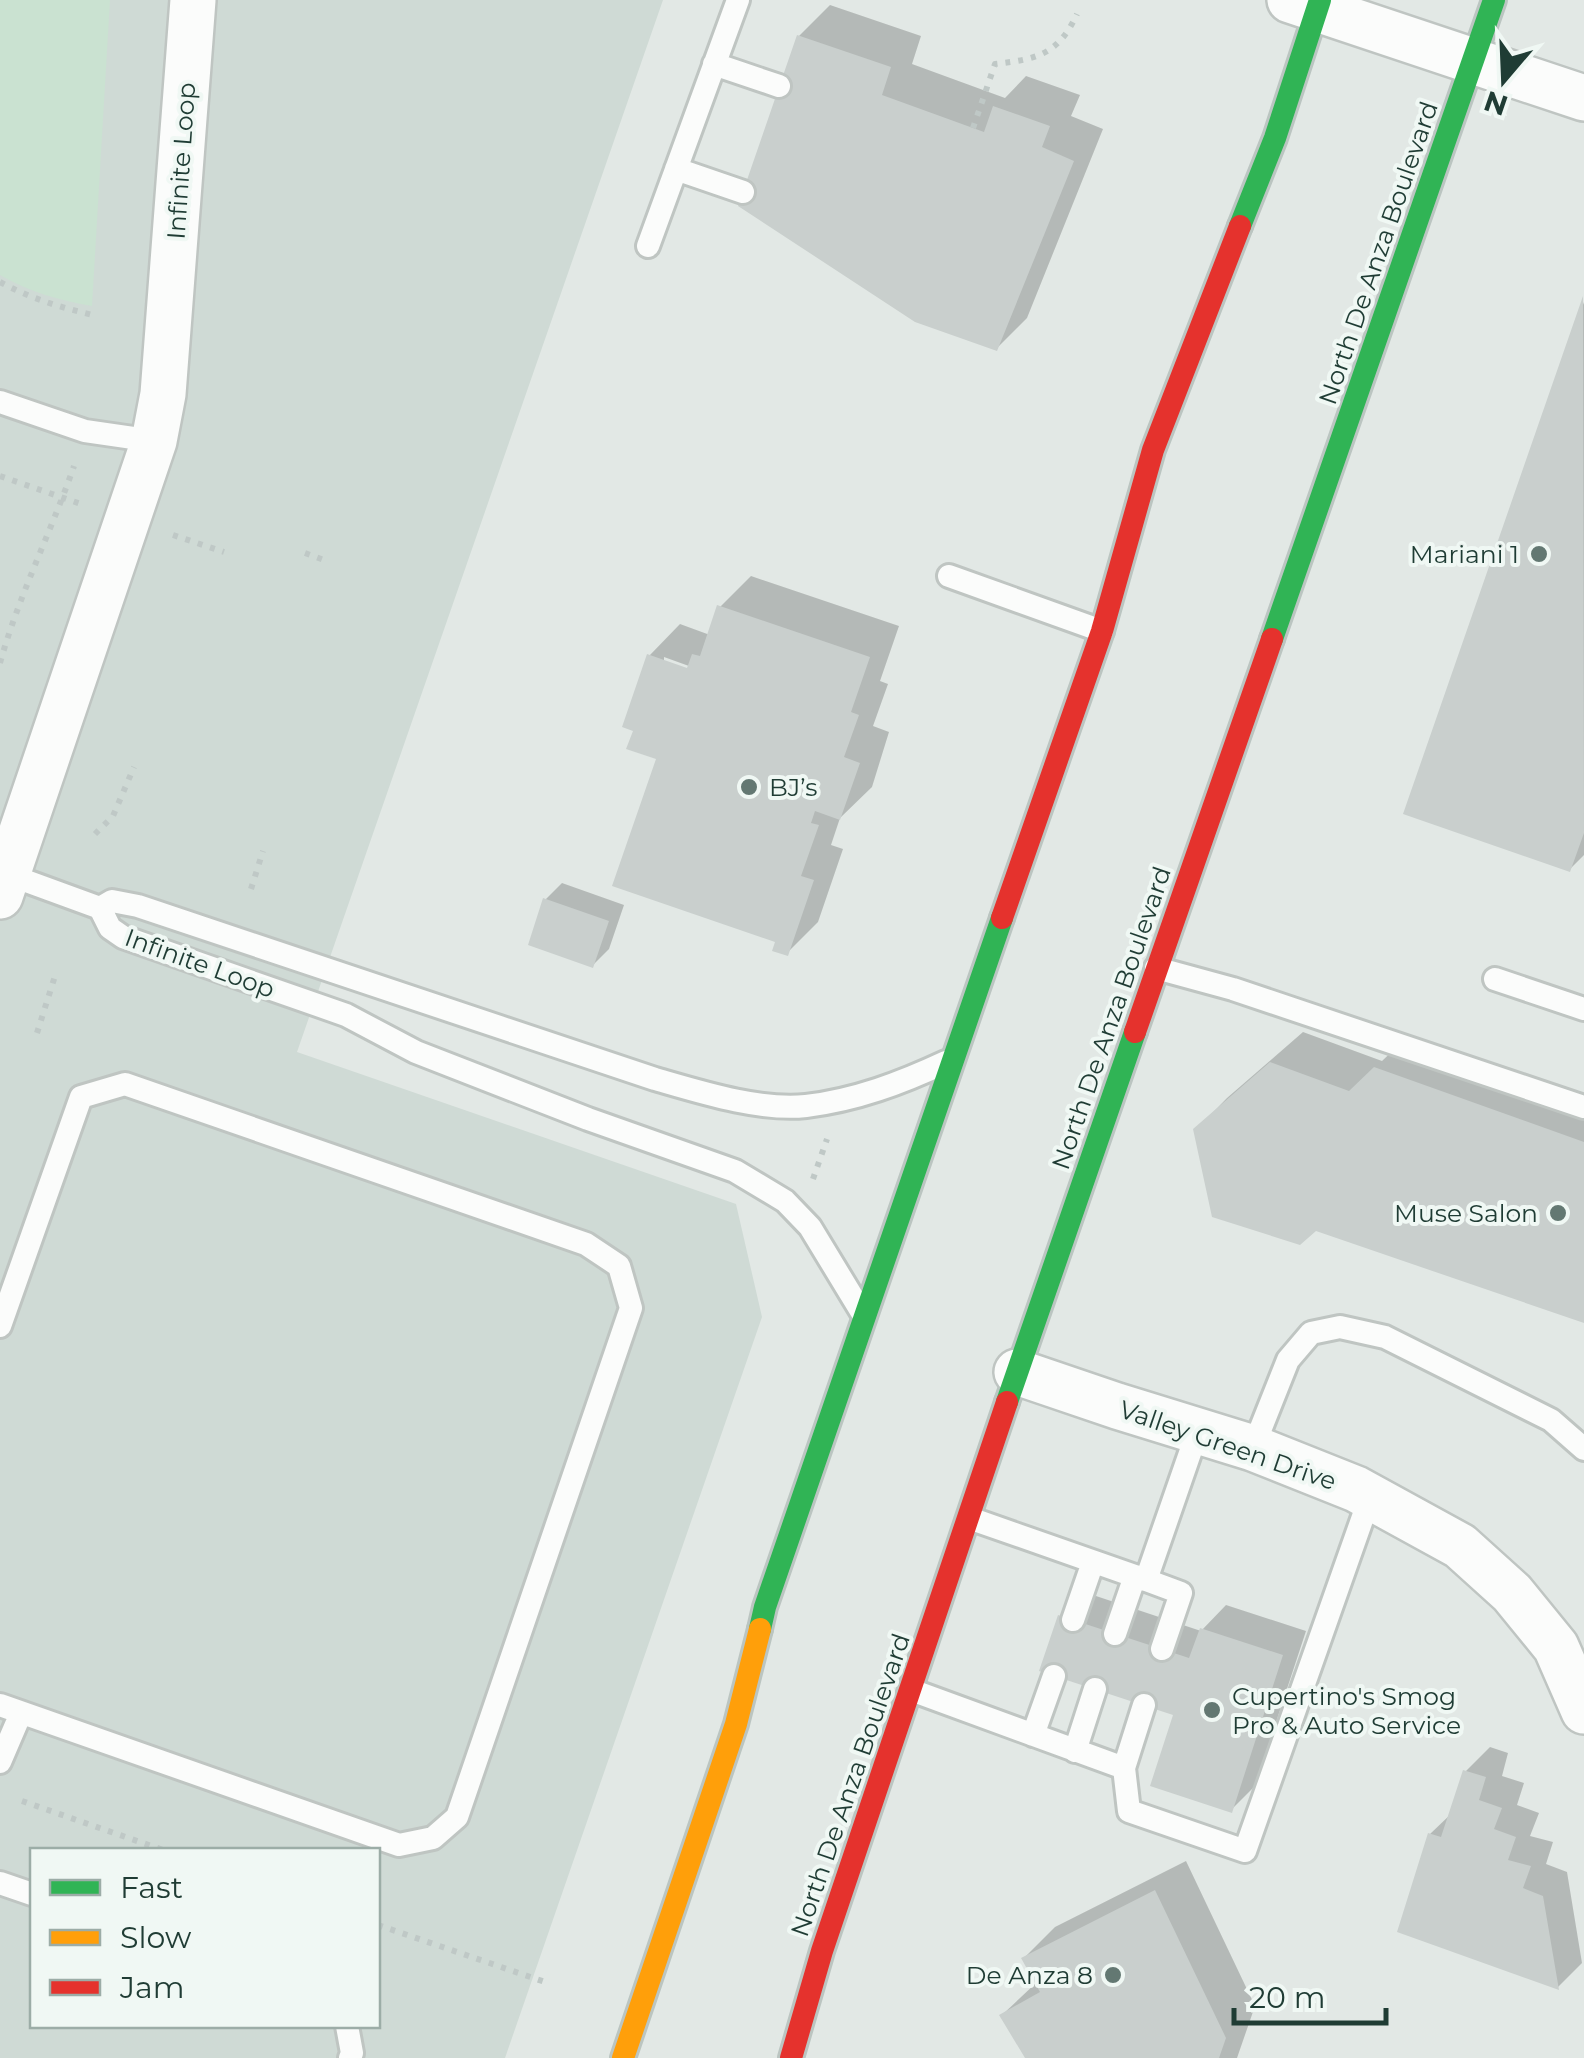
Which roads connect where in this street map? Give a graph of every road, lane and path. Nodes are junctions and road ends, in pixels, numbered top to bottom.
1 (193, 0) edge
2 (738, 0) edge
3 (1494, 0) edge
4 (1309, 3) edge
5 (1077, 14) dead end
6 (1474, 62) junction
7 (714, 64) junction
8 (780, 86) dead end
9 (1584, 98) edge
10 (974, 128) dead end
11 (676, 169) junction
12 (743, 192) dead end
13 (648, 246) dead end
14 (0, 282) edge
15 (97, 316) dead end
16 (0, 402) edge
17 (154, 441) junction
18 (74, 464) dead end
19 (0, 476) edge
20 (63, 498) junction
21 (86, 506) dead end
22 (170, 534) dead end
23 (224, 552) dead end
24 (305, 553) dead end
25 (324, 560) dead end
26 (950, 576) dead end
27 (1102, 631) junction
28 (1, 658) edge
29 (134, 767) dead end
30 (95, 834) dead end
31 (264, 851) dead end
32 (4, 885) edge
33 (251, 889) dead end
34 (100, 908) junction
35 (1156, 968) junction
36 (55, 976) dead end
37 (1494, 978) dead end
38 (1584, 1009) edge
39 (37, 1032) dead end
40 (952, 1059) junction
41 (1584, 1107) edge
42 (832, 1128) dead end
43 (811, 1185) dead end
44 (864, 1316) junction
45 (0, 1326) edge
46 (1017, 1372) junction
47 (1198, 1430) junction
48 (1253, 1448) junction
49 (1584, 1449) edge
50 (1370, 1497) junction
51 (969, 1518) junction
52 (1093, 1562) junction
53 (1140, 1579) junction
54 (1073, 1620) dead end
55 (1115, 1634) dead end
56 (1162, 1649) dead end
57 (1054, 1676) dead end
58 (1095, 1689) dead end
59 (911, 1690) junction
60 (1144, 1705) dead end
61 (11, 1709) edge
62 (1584, 1711) edge
63 (1033, 1736) junction
64 (1074, 1751) junction
65 (0, 1762) edge
66 (1124, 1768) junction
67 (22, 1802) dead end
68 (157, 1848) edge
69 (0, 1883) edge
70 (30, 1893) edge
71 (380, 1926) edge
72 (548, 1984) dead end
73 (347, 2028) edge
74 (350, 2058) edge
75 (623, 2058) edge
76 (791, 2058) edge

1 - 17 street, Infinite Loop
2 - 7 lane
3 - 6 main road, North De Anza Boulevard
4 - 6 street
4 - 27 main road
5 - 10 path
6 - 9 street
6 - 35 main road, North De Anza Boulevard
7 - 8 lane
7 - 11 lane
11 - 12 lane
11 - 13 lane
14 - 15 path
16 - 17 lane
17 - 32 street, Infinite Loop
18 - 20 path
19 - 20 path
20 - 21 path
20 - 28 path
22 - 23 path
24 - 25 path
26 - 27 lane
27 - 40 main road
29 - 30 path
31 - 33 path
32 - 34 lane
34 - 40 lane, Infinite Loop
34 - 44 lane, Infinite Loop
35 - 41 lane
35 - 46 main road, North De Anza Boulevard
36 - 39 path
37 - 38 lane
40 - 44 main road
42 - 43 path
44 - 75 main road
45 - 61 lane
46 - 47 street, Valley Green Drive
46 - 51 main road, North De Anza Boulevard
47 - 48 street, Valley Green Drive
47 - 53 lane
48 - 49 lane
48 - 50 street, Valley Green Drive
50 - 62 street, Valley Green Drive
50 - 66 lane
51 - 52 lane
51 - 59 main road, North De Anza Boulevard
52 - 53 lane
52 - 54 lane
53 - 55 lane
53 - 56 lane
57 - 63 lane
58 - 64 lane
59 - 63 lane
59 - 76 main road, North De Anza Boulevard
60 - 66 lane
61 - 65 lane
63 - 64 lane
64 - 66 lane
67 - 68 path
69 - 70 lane
71 - 72 path
73 - 74 lane

